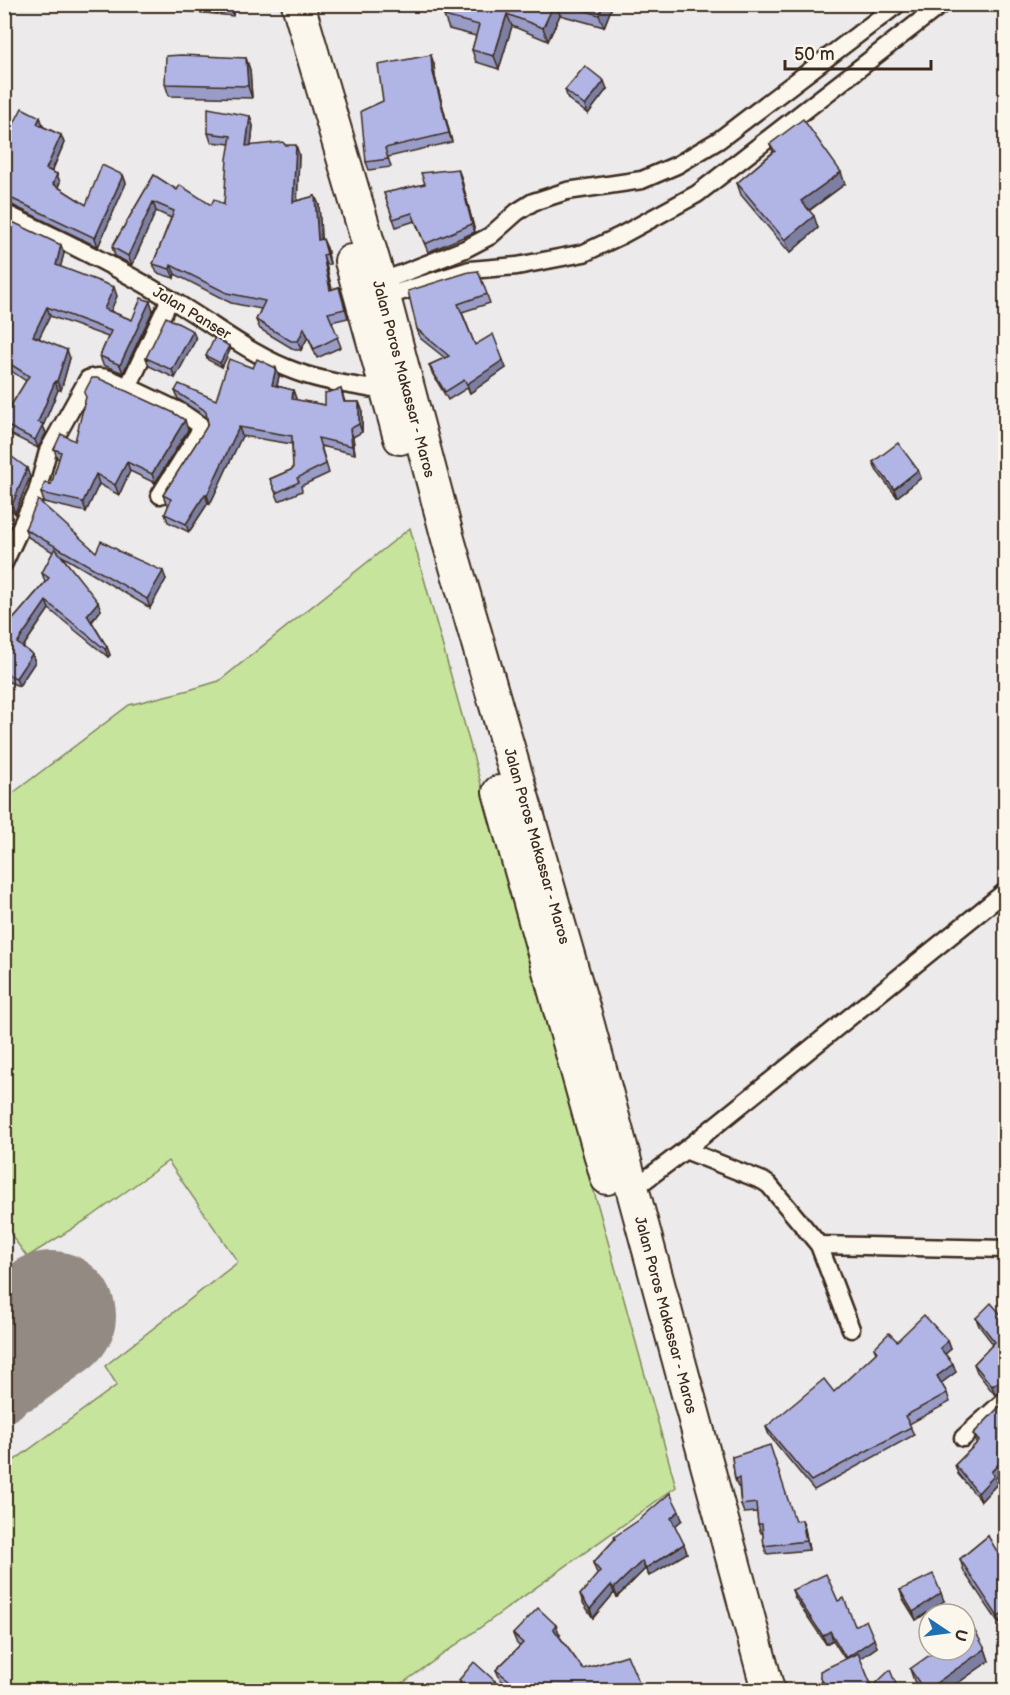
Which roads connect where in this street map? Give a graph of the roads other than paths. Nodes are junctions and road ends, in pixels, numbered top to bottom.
1 (280, 4) edge
2 (298, 4) edge
3 (898, 4) edge
4 (942, 4) edge
5 (4, 213) edge
6 (381, 290) junction
7 (170, 299) junction
8 (128, 387) junction
9 (386, 391) junction
10 (160, 495) dead end
11 (4, 563) edge
12 (1005, 891) edge
13 (587, 1065) junction
14 (686, 1150) junction
15 (632, 1190) junction
16 (819, 1245) junction
17 (1005, 1250) edge
18 (851, 1329) dead end
19 (1005, 1399) edge
20 (963, 1438) dead end
21 (748, 1690) edge
22 (768, 1690) edge

1 - 9 highway, Jalan Poros Makassar - Maros
2 - 6 highway, Jalan Poros Makassar - Maros
3 - 6 street
4 - 6 street
5 - 7 street, Jalan Panser
6 - 13 highway, Jalan Poros Makassar - Maros
7 - 8 street
7 - 9 street, Jalan Panser
8 - 10 street
8 - 11 street
9 - 13 highway, Jalan Poros Makassar - Maros
12 - 14 street
13 - 15 highway, Jalan Poros Makassar - Maros
13 - 21 highway, Jalan Poros Makassar - Maros
14 - 15 street
14 - 16 street
15 - 22 highway, Jalan Poros Makassar - Maros
16 - 17 street
16 - 18 street
19 - 20 street

